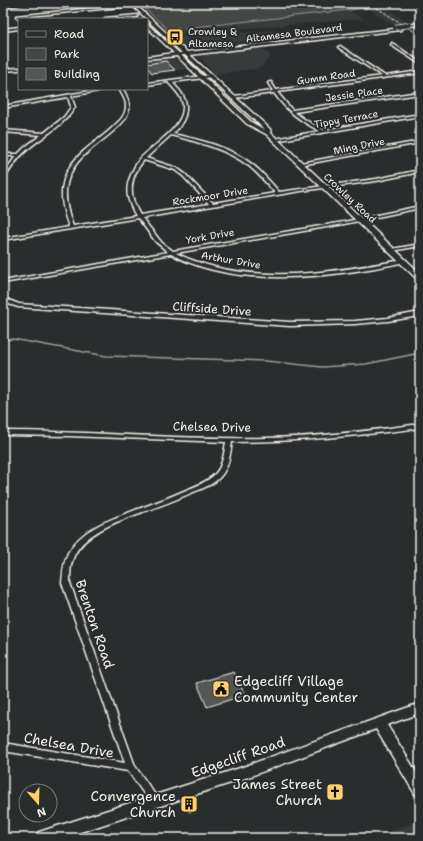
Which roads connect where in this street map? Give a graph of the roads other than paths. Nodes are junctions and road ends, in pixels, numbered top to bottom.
1 (30, 3) edge
2 (9, 4) edge
3 (129, 4) edge
4 (3, 6) edge
5 (139, 17) edge
6 (18, 18) edge
7 (122, 18) edge
8 (148, 18) junction
9 (420, 24) edge
10 (148, 26) edge
11 (417, 27) edge
12 (18, 28) edge
13 (3, 30) edge
14 (263, 44) junction
15 (392, 44) dead end
16 (340, 47) dead end
17 (185, 52) junction
18 (175, 53) junction
19 (148, 54) edge
20 (148, 58) edge
21 (420, 63) edge
22 (18, 65) edge
23 (3, 66) edge
24 (18, 69) edge
25 (3, 70) edge
26 (420, 72) edge
27 (211, 76) junction
28 (200, 77) junction
29 (385, 77) junction
30 (169, 81) junction
31 (270, 83) dead end
32 (148, 84) edge
33 (102, 90) edge
34 (122, 90) edge
35 (275, 92) junction
36 (420, 92) edge
37 (69, 96) junction
38 (234, 97) junction
39 (3, 107) edge
40 (290, 111) junction
41 (420, 115) edge
42 (323, 131) junction
43 (3, 132) edge
44 (268, 133) junction
45 (44, 134) junction
46 (170, 134) junction
47 (275, 140) junction
48 (420, 142) edge
49 (19, 155) junction
50 (3, 156) edge
51 (142, 158) junction
52 (300, 164) junction
53 (420, 171) edge
54 (3, 178) edge
55 (324, 187) junction
56 (278, 194) junction
57 (212, 205) junction
58 (420, 207) edge
59 (139, 217) junction
60 (358, 219) junction
61 (72, 228) junction
62 (3, 239) edge
63 (420, 245) edge
64 (392, 250) junction
65 (171, 252) junction
66 (403, 261) junction
67 (420, 277) edge
68 (3, 282) edge
69 (3, 300) edge
70 (420, 314) edge
71 (420, 426) edge
72 (3, 433) edge
73 (228, 440) junction
74 (420, 708) edge
75 (380, 723) junction
76 (3, 746) edge
77 (131, 768) junction
78 (420, 790) edge
79 (155, 802) junction
80 (42, 838) edge

1 - 2 street
2 - 4 street
3 - 5 main road
3 - 6 street
3 - 8 main road, Crowley Road
5 - 7 street
5 - 8 main road
8 - 17 main road, Crowley Road
9 - 14 main road, Altamesa Boulevard, bridge
10 - 18 main road, Crowley Road
11 - 14 main road, Altamesa Boulevard
12 - 13 street
14 - 17 main road, Altamesa Boulevard
15 - 21 street
16 - 29 street
17 - 18 main road, Altamesa Boulevard
17 - 27 main road, Crowley Road
18 - 19 main road, Altamesa Boulevard
18 - 20 main road, Altamesa Boulevard
18 - 28 main road, Crowley Road
22 - 23 main road
24 - 25 main road
26 - 29 street, Gumm Road
27 - 28 street
27 - 38 main road, Crowley Road
28 - 30 street
28 - 44 main road, Crowley Road
29 - 35 street, Gumm Road
30 - 32 street
30 - 46 street, Arthur Drive
31 - 35 street
33 - 37 street
34 - 61 street
35 - 38 street, Gumm Road
35 - 40 street
36 - 40 street, Jessie Place
37 - 39 street
37 - 45 street
38 - 44 main road, Crowley Road
40 - 42 street
41 - 42 street, Tippy Terrace
42 - 47 street, Tippy Terrace
43 - 45 street
44 - 47 main road, Crowley Road
45 - 49 street
46 - 51 street, Arthur Drive
46 - 56 street
47 - 52 main road, Crowley Road
48 - 52 street, Ming Drive
49 - 50 street
49 - 54 street
51 - 57 street
51 - 59 street, Arthur Drive
52 - 55 main road, Crowley Road
53 - 55 street, Rockmoor Drive
55 - 56 street, Rockmoor Drive
55 - 60 main road, Crowley Road
56 - 57 street, Rockmoor Drive
57 - 59 street, Rockmoor Drive
58 - 60 street, York Drive
59 - 61 street, Rockmoor Drive
59 - 65 street, Arthur Drive
60 - 64 main road, Crowley Road
60 - 65 street, York Drive
61 - 62 street, Rockmoor Drive
63 - 64 street
64 - 66 main road, Crowley Road
65 - 66 street, Arthur Drive
65 - 68 street, York Drive
66 - 67 main road, Crowley Road
69 - 70 street, Cliffside Drive
71 - 73 street, Chelsea Drive
72 - 73 street, Chelsea Drive
73 - 77 street, Brenton Road
74 - 75 main road, Edgecliff Road
75 - 78 main road
75 - 79 main road, Edgecliff Road
76 - 77 street, Chelsea Drive
77 - 79 street, Brenton Road
79 - 80 main road, Edgecliff Road

